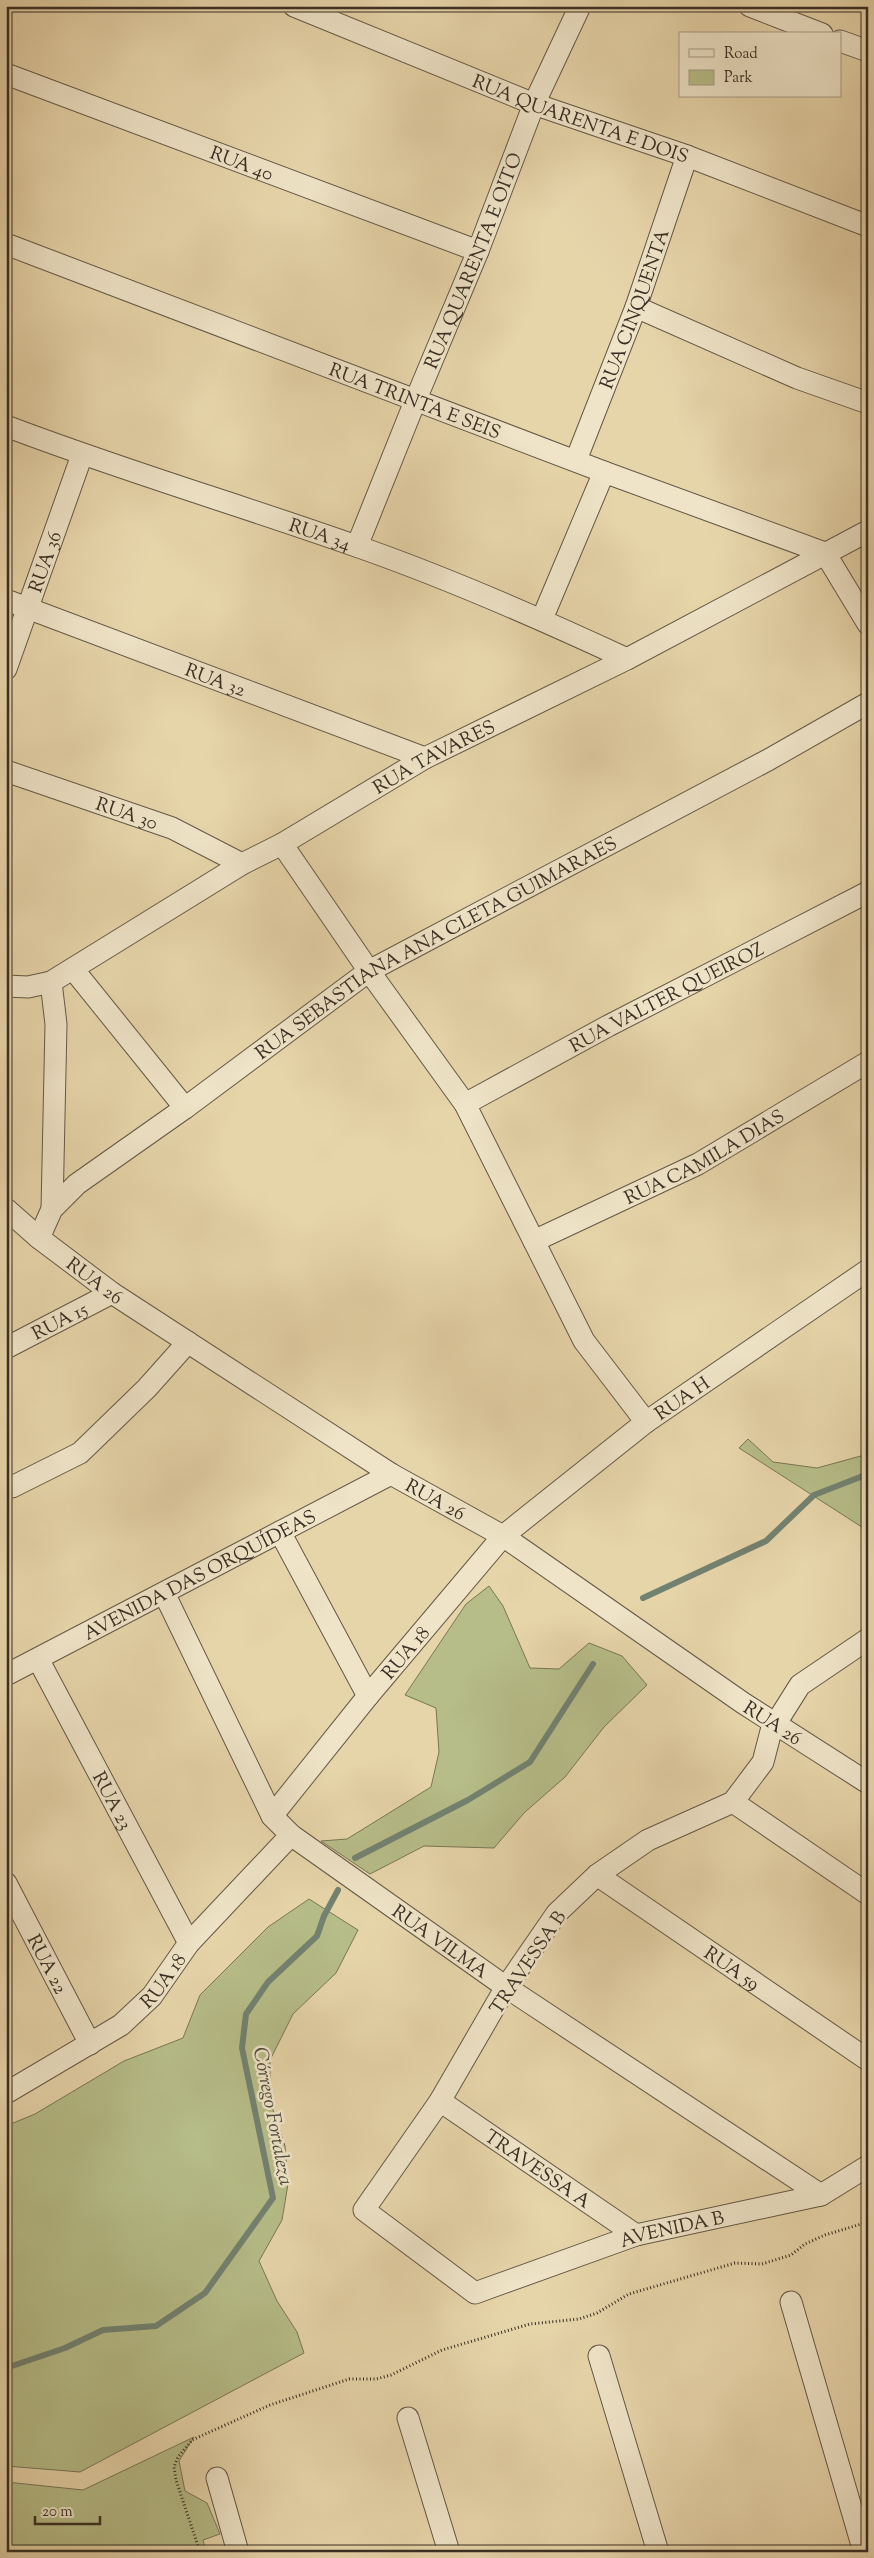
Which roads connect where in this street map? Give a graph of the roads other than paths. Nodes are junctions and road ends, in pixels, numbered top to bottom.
1 (294, 6) edge
2 (580, 6) edge
3 (750, 6) edge
4 (817, 32) edge
5 (842, 42) edge
6 (868, 51) edge
7 (6, 74) edge
8 (534, 104) junction
9 (686, 156) junction
10 (868, 226) edge
11 (6, 244) edge
12 (478, 251) junction
13 (636, 307) junction
14 (416, 399) junction
15 (868, 403) edge
16 (6, 426) edge
17 (82, 455) junction
18 (576, 460) junction
19 (604, 472) junction
20 (868, 531) edge
21 (357, 546) junction
22 (825, 553) junction
23 (6, 600) edge
24 (29, 609) junction
25 (542, 619) junction
26 (868, 624) edge
27 (627, 659) junction
28 (6, 669) edge
29 (868, 703) edge
30 (425, 758) junction
31 (6, 771) edge
32 (282, 844) junction
33 (242, 864) junction
34 (868, 892) edge
35 (73, 969) junction
36 (368, 971) junction
37 (51, 982) junction
38 (6, 986) edge
39 (868, 1062) edge
40 (465, 1104) junction
41 (185, 1108) junction
42 (6, 1209) edge
43 (52, 1209) junction
44 (39, 1238) junction
45 (534, 1241) junction
46 (868, 1270) edge
47 (112, 1293) junction
48 (188, 1342) junction
49 (6, 1348) edge
50 (646, 1422) junction
51 (391, 1474) junction
52 (6, 1488) edge
53 (280, 1532) junction
54 (502, 1536) junction
55 (164, 1593) junction
56 (868, 1638) edge
57 (38, 1659) junction
58 (6, 1675) edge
59 (368, 1696) junction
60 (775, 1724) junction
61 (868, 1784) edge
62 (733, 1802) junction
63 (272, 1816) junction
64 (291, 1835) junction
65 (597, 1875) junction
66 (6, 1884) edge
67 (868, 1894) edge
68 (190, 1942) junction
69 (506, 1987) junction
70 (90, 2044) junction
71 (868, 2060) edge
72 (6, 2093) edge
73 (440, 2102) junction
74 (868, 2166) edge
75 (821, 2195) junction
76 (636, 2235) junction
77 (475, 2293) joint
78 (792, 2302) dead end
79 (599, 2356) dead end
80 (408, 2418) dead end
81 (217, 2478) dead end
82 (238, 2552) edge
83 (449, 2552) edge
84 (658, 2552) edge
85 (864, 2552) edge

1 - 8 street, RUA QUARENTA E DOIS
2 - 8 street, RUA QUARENTA E OITO
3 - 4 street
5 - 6 street
7 - 12 street, RUA 40
8 - 9 street, RUA QUARENTA E DOIS
8 - 12 street, RUA QUARENTA E OITO
9 - 10 street, RUA QUARENTA E DOIS
9 - 13 street, RUA CINQUENTA
11 - 14 street, RUA TRINTA E SEIS
12 - 14 street, RUA QUARENTA E OITO
13 - 15 street
13 - 18 street, RUA CINQUENTA
14 - 18 street, RUA TRINTA E SEIS
14 - 21 street, RUA QUARENTA E OITO
16 - 17 street, RUA 34
17 - 21 street, RUA 34
17 - 24 street, RUA 36
18 - 19 street, RUA TRINTA E SEIS
19 - 22 street, RUA TRINTA E SEIS
19 - 25 street
20 - 22 street, RUA TAVARES
21 - 25 street, RUA 34
22 - 26 street
22 - 27 street, RUA TAVARES
23 - 24 street, RUA 32
24 - 28 street, RUA 36
24 - 30 street, RUA 32
25 - 27 street, RUA 34
27 - 30 street, RUA TAVARES
29 - 36 street, RUA SEBASTIANA ANA CLETA GUIMARAES
30 - 32 street, RUA TAVARES
31 - 33 street, RUA 30
32 - 33 street, RUA TAVARES
32 - 36 street
33 - 35 street, RUA TAVARES
34 - 40 street, RUA VALTER QUEIROZ
35 - 37 street, RUA TAVARES
35 - 41 street
36 - 40 street
36 - 41 street, RUA SEBASTIANA ANA CLETA GUIMARAES
37 - 38 street, RUA TAVARES
37 - 43 street
39 - 45 street, RUA CAMILA DIAS
40 - 45 street
41 - 43 street, RUA SEBASTIANA ANA CLETA GUIMARAES
42 - 44 street, RUA 26
43 - 44 street, RUA SEBASTIANA ANA CLETA GUIMARAES
44 - 47 street, RUA 26
45 - 50 street
46 - 50 street, RUA H
47 - 48 street, RUA 26
47 - 49 street, RUA 15
48 - 51 street, RUA 26
48 - 52 street
50 - 54 street, RUA H
51 - 53 street, AVENIDA DAS ORQUÍDEAS
51 - 54 street, RUA 26
53 - 55 street, AVENIDA DAS ORQUÍDEAS
53 - 59 street
54 - 59 street, RUA 18
54 - 60 street, RUA 26
55 - 57 street, AVENIDA DAS ORQUÍDEAS
55 - 63 street, RUA VILMA
56 - 60 street, TRAVESSA B
57 - 58 street, AVENIDA DAS ORQUÍDEAS
57 - 68 street, RUA 23
59 - 63 street, RUA 18
60 - 61 street, RUA 26
60 - 62 street, TRAVESSA B
62 - 65 street, TRAVESSA B
62 - 67 street
63 - 64 street, RUA VILMA
64 - 68 street, RUA 18
64 - 69 street, RUA VILMA
65 - 69 street, TRAVESSA B
65 - 71 street, RUA 59
66 - 70 street, RUA 22
68 - 70 street, RUA 18
69 - 73 street, TRAVESSA B
69 - 75 street, RUA VILMA
70 - 72 street, RUA 18
73 - 76 street, TRAVESSA A
73 - 77 street, TRAVESSA B
74 - 75 street, AVENIDA B
75 - 76 street, AVENIDA B
76 - 77 street, AVENIDA B
78 - 85 street
79 - 84 street
80 - 83 street
81 - 82 street

